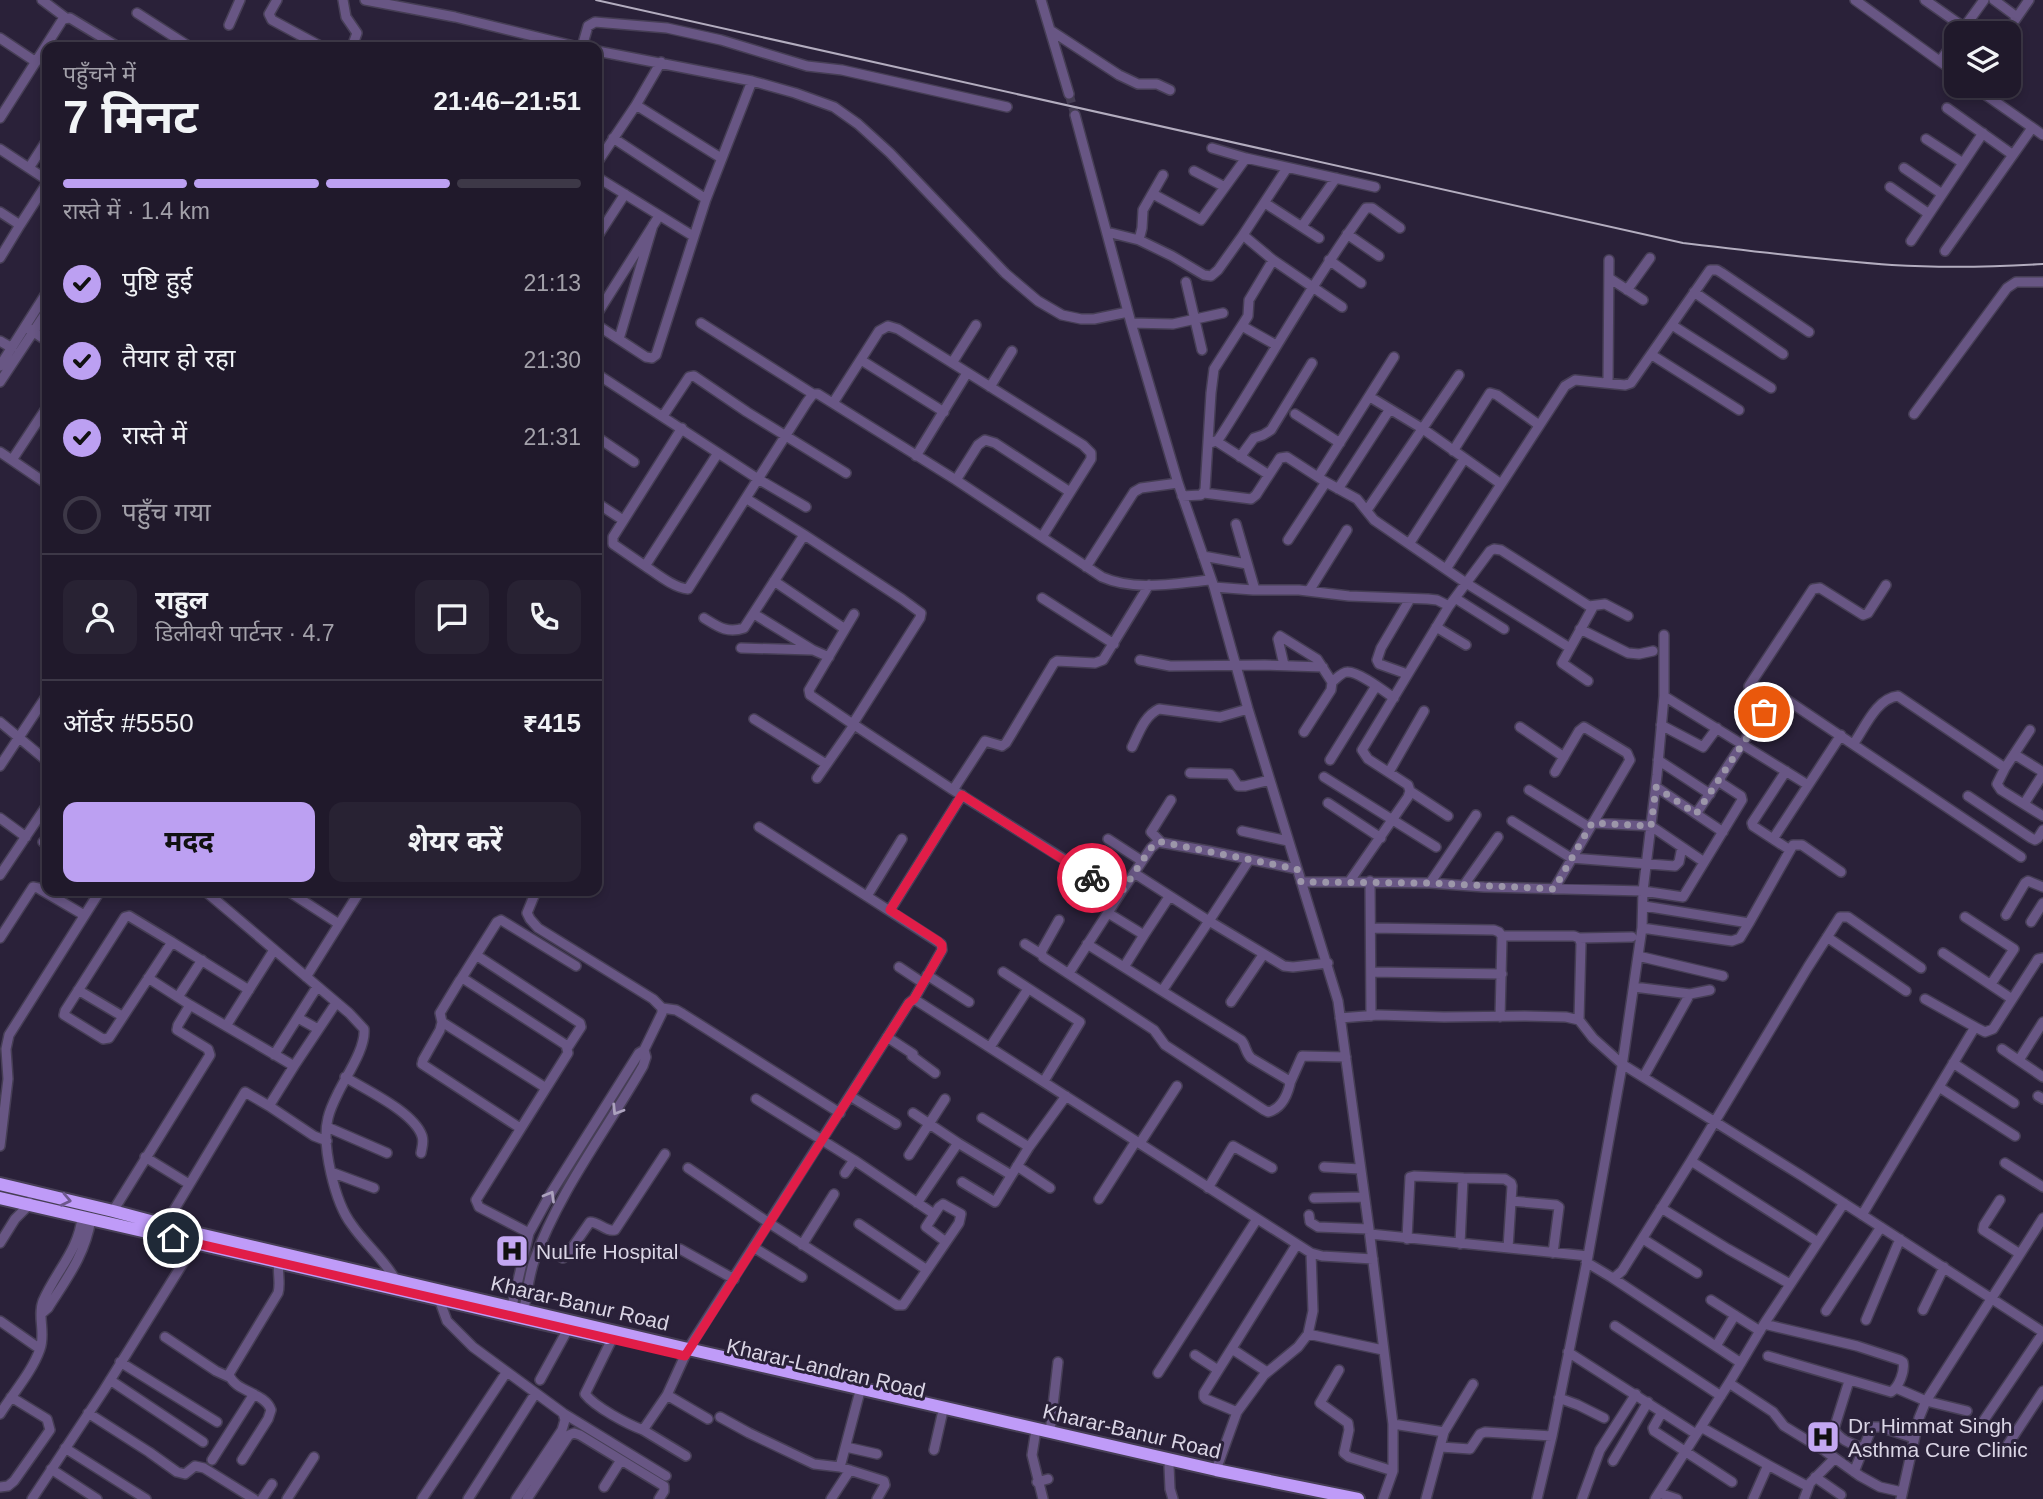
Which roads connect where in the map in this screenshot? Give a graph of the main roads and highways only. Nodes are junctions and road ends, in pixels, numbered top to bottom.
1 (0, 1184) edge
2 (0, 1198) edge
3 (29, 1199) junction
4 (198, 1238) junction
5 (394, 1284) junction
6 (509, 1308) junction
7 (686, 1352) junction
8 (1317, 1499) edge
9 (1358, 1499) edge

1 - 3 highway, Kharar-Banur Road
2 - 3 highway, Kharar-Landran Road
3 - 4 highway, Kharar-Landran Road
3 -> 4 highway, Kharar-Banur Road
4 - 5 highway, Kharar-Banur Road
4 - 5 highway, Kharar-Landran Road
5 - 6 highway, Kharar-Banur Road
5 - 6 highway, Kharar-Landran Road
6 - 7 highway, Kharar-Banur Road
6 - 7 highway, Kharar-Landran Road
7 - 8 highway, Kharar-Landran Road
7 - 9 highway, Kharar-Banur Road

